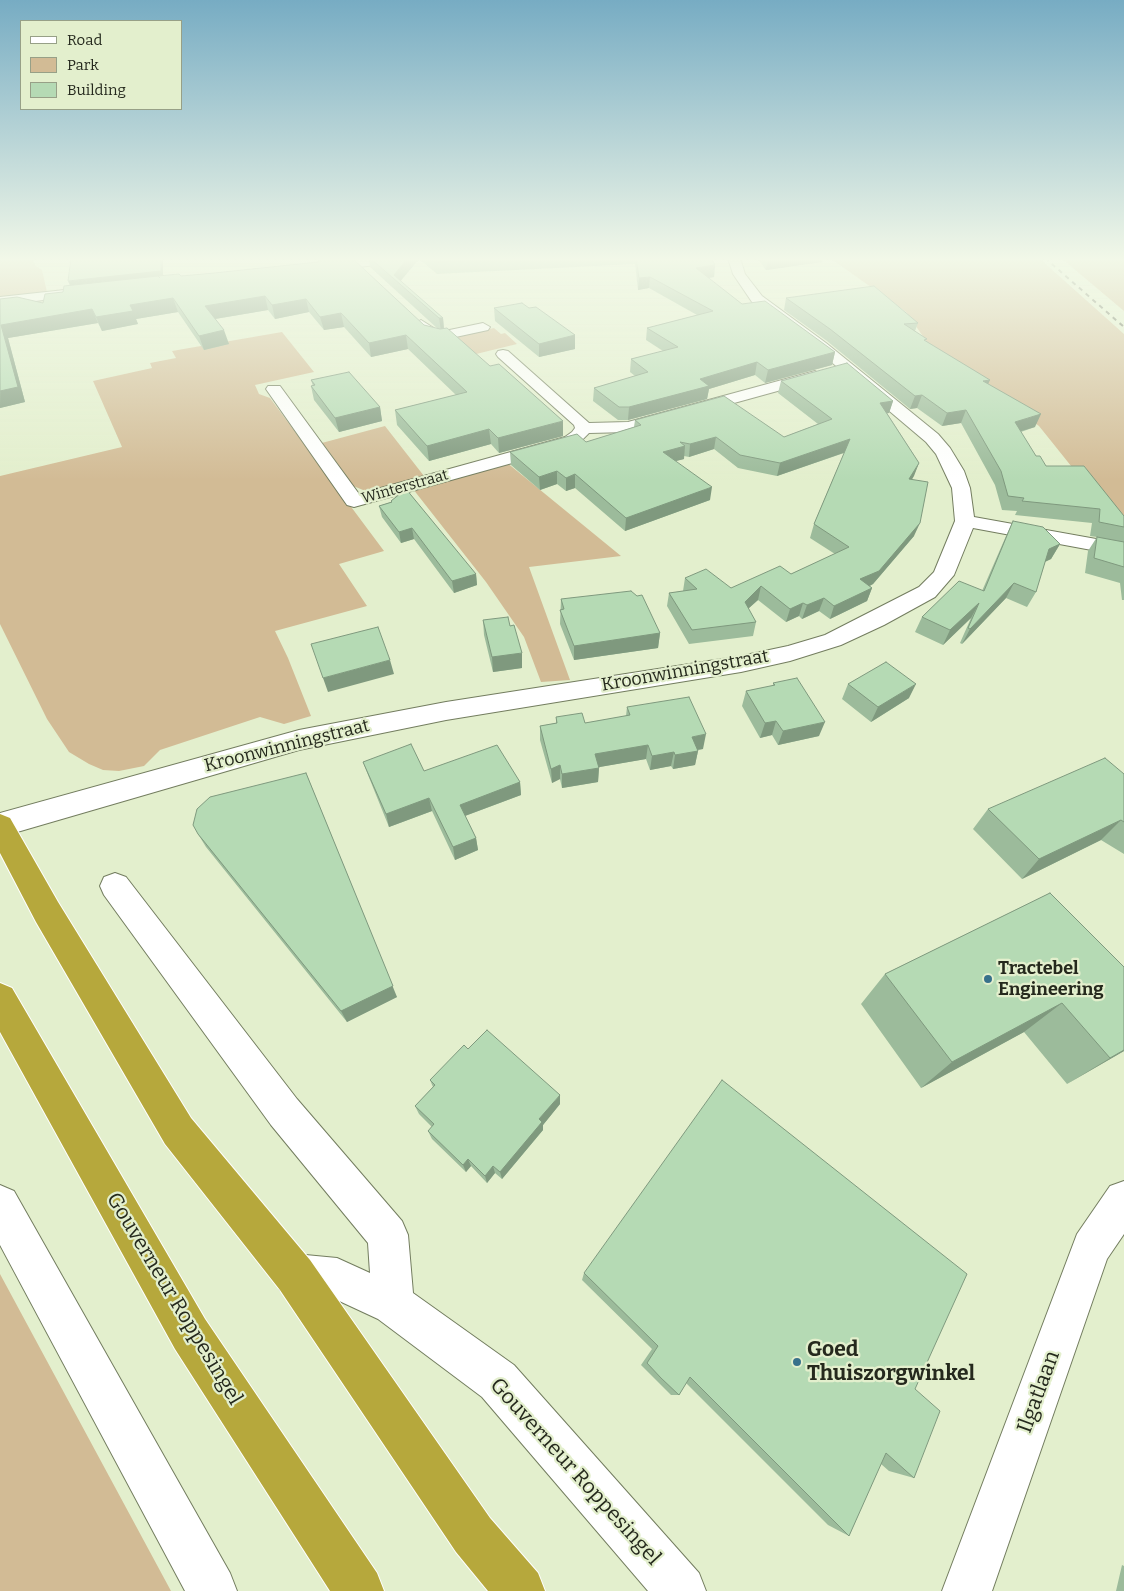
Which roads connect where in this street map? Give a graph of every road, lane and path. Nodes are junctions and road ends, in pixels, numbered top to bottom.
1 (432, 332) edge
2 (459, 332) edge
3 (803, 332) edge
4 (503, 354) dead end
5 (845, 368) junction
6 (274, 389) dead end
7 (584, 428) junction
8 (965, 521) junction
9 (1124, 550) edge
10 (0, 826) edge
11 (115, 886) dead end
12 (0, 999) edge
13 (1124, 1200) edge
14 (0, 1205) edge
15 (294, 1275) junction
16 (393, 1304) junction
17 (212, 1591) edge
18 (359, 1591) edge
19 (520, 1591) edge
20 (681, 1591) edge
21 (968, 1591) edge

1 - 2 street
3 - 5 street, Kroonwinningstraat
4 - 7 street
5 - 7 street
5 - 8 street, Kroonwinningstraat
6 - 7 street, Winterstraat
8 - 9 street
8 - 10 street, Kroonwinningstraat
10 - 15 highway
11 - 16 street
12 - 18 highway, Gouverneur Roppesingel
13 - 21 street, Ilgatlaan
14 - 17 street
15 - 16 street, Gouverneur Roppesingel
15 - 19 highway
16 - 20 street, Gouverneur Roppesingel

